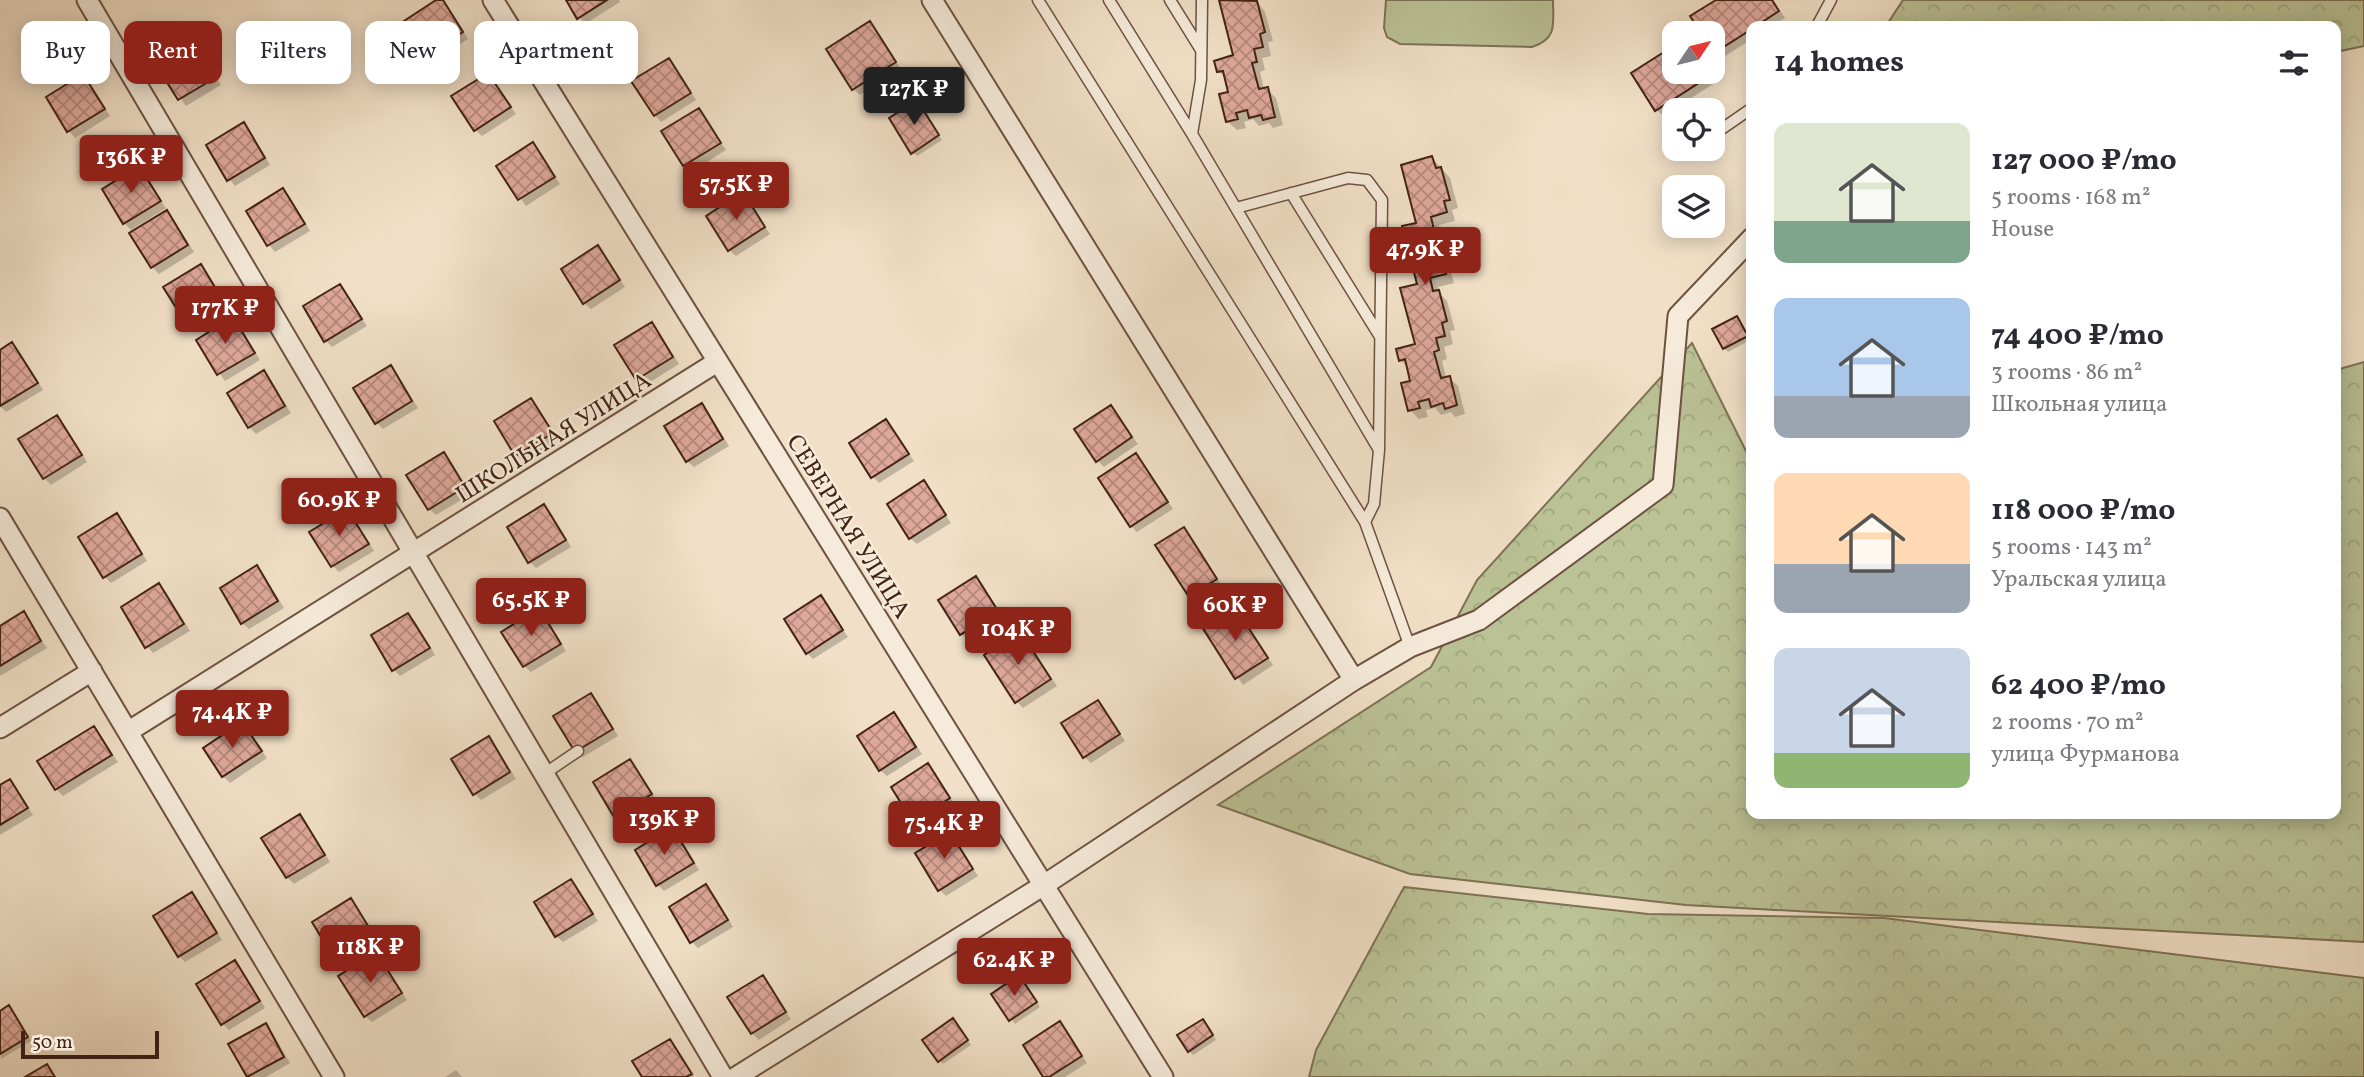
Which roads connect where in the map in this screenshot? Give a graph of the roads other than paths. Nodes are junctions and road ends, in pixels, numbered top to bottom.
1 (87, 0) edge
2 (493, 0) edge
3 (932, 0) edge
4 (1038, 0) edge
5 (1109, 0) edge
6 (1170, 0) edge
7 (1202, 0) edge
8 (1831, 0) edge
9 (1820, 21) edge
10 (1202, 51) junction
11 (1746, 112) edge
12 (1725, 127) edge
13 (1192, 134) junction
14 (1291, 193) junction
15 (1236, 208) junction
16 (1746, 244) edge
17 (1380, 336) junction
18 (718, 362) junction
19 (1378, 450) junction
20 (0, 518) edge
21 (1365, 522) junction
22 (415, 553) junction
23 (1410, 647) junction
24 (92, 671) junction
25 (1354, 680) junction
26 (0, 728) edge
27 (129, 731) junction
28 (578, 751) dead end
29 (544, 774) junction
30 (1044, 884) junction
31 (334, 1077) edge
32 (723, 1077) edge
33 (736, 1077) edge
34 (1163, 1077) edge

1 - 22 street
2 - 18 street, СЕВЕРНАЯ УЛИЦА
3 - 25 street
4 - 21 lane
5 - 13 lane
6 - 10 lane
7 - 10 lane
8 - 9 lane
10 - 13 lane
11 - 12 lane
13 - 15 lane
14 - 15 lane
14 - 17 lane
14 - 17 lane
15 - 19 lane
16 - 23 street
17 - 19 lane
18 - 22 street, ШКОЛЬНАЯ УЛИЦА
18 - 30 street, СЕВЕРНАЯ УЛИЦА
19 - 21 lane
20 - 24 street
21 - 23 lane
22 - 27 street, ШКОЛЬНАЯ УЛИЦА
22 - 29 street
23 - 25 street
24 - 26 street
24 - 27 street
25 - 30 street
27 - 31 street
28 - 29 lane
29 - 32 street
30 - 33 street
30 - 34 street, СЕВЕРНАЯ УЛИЦА

